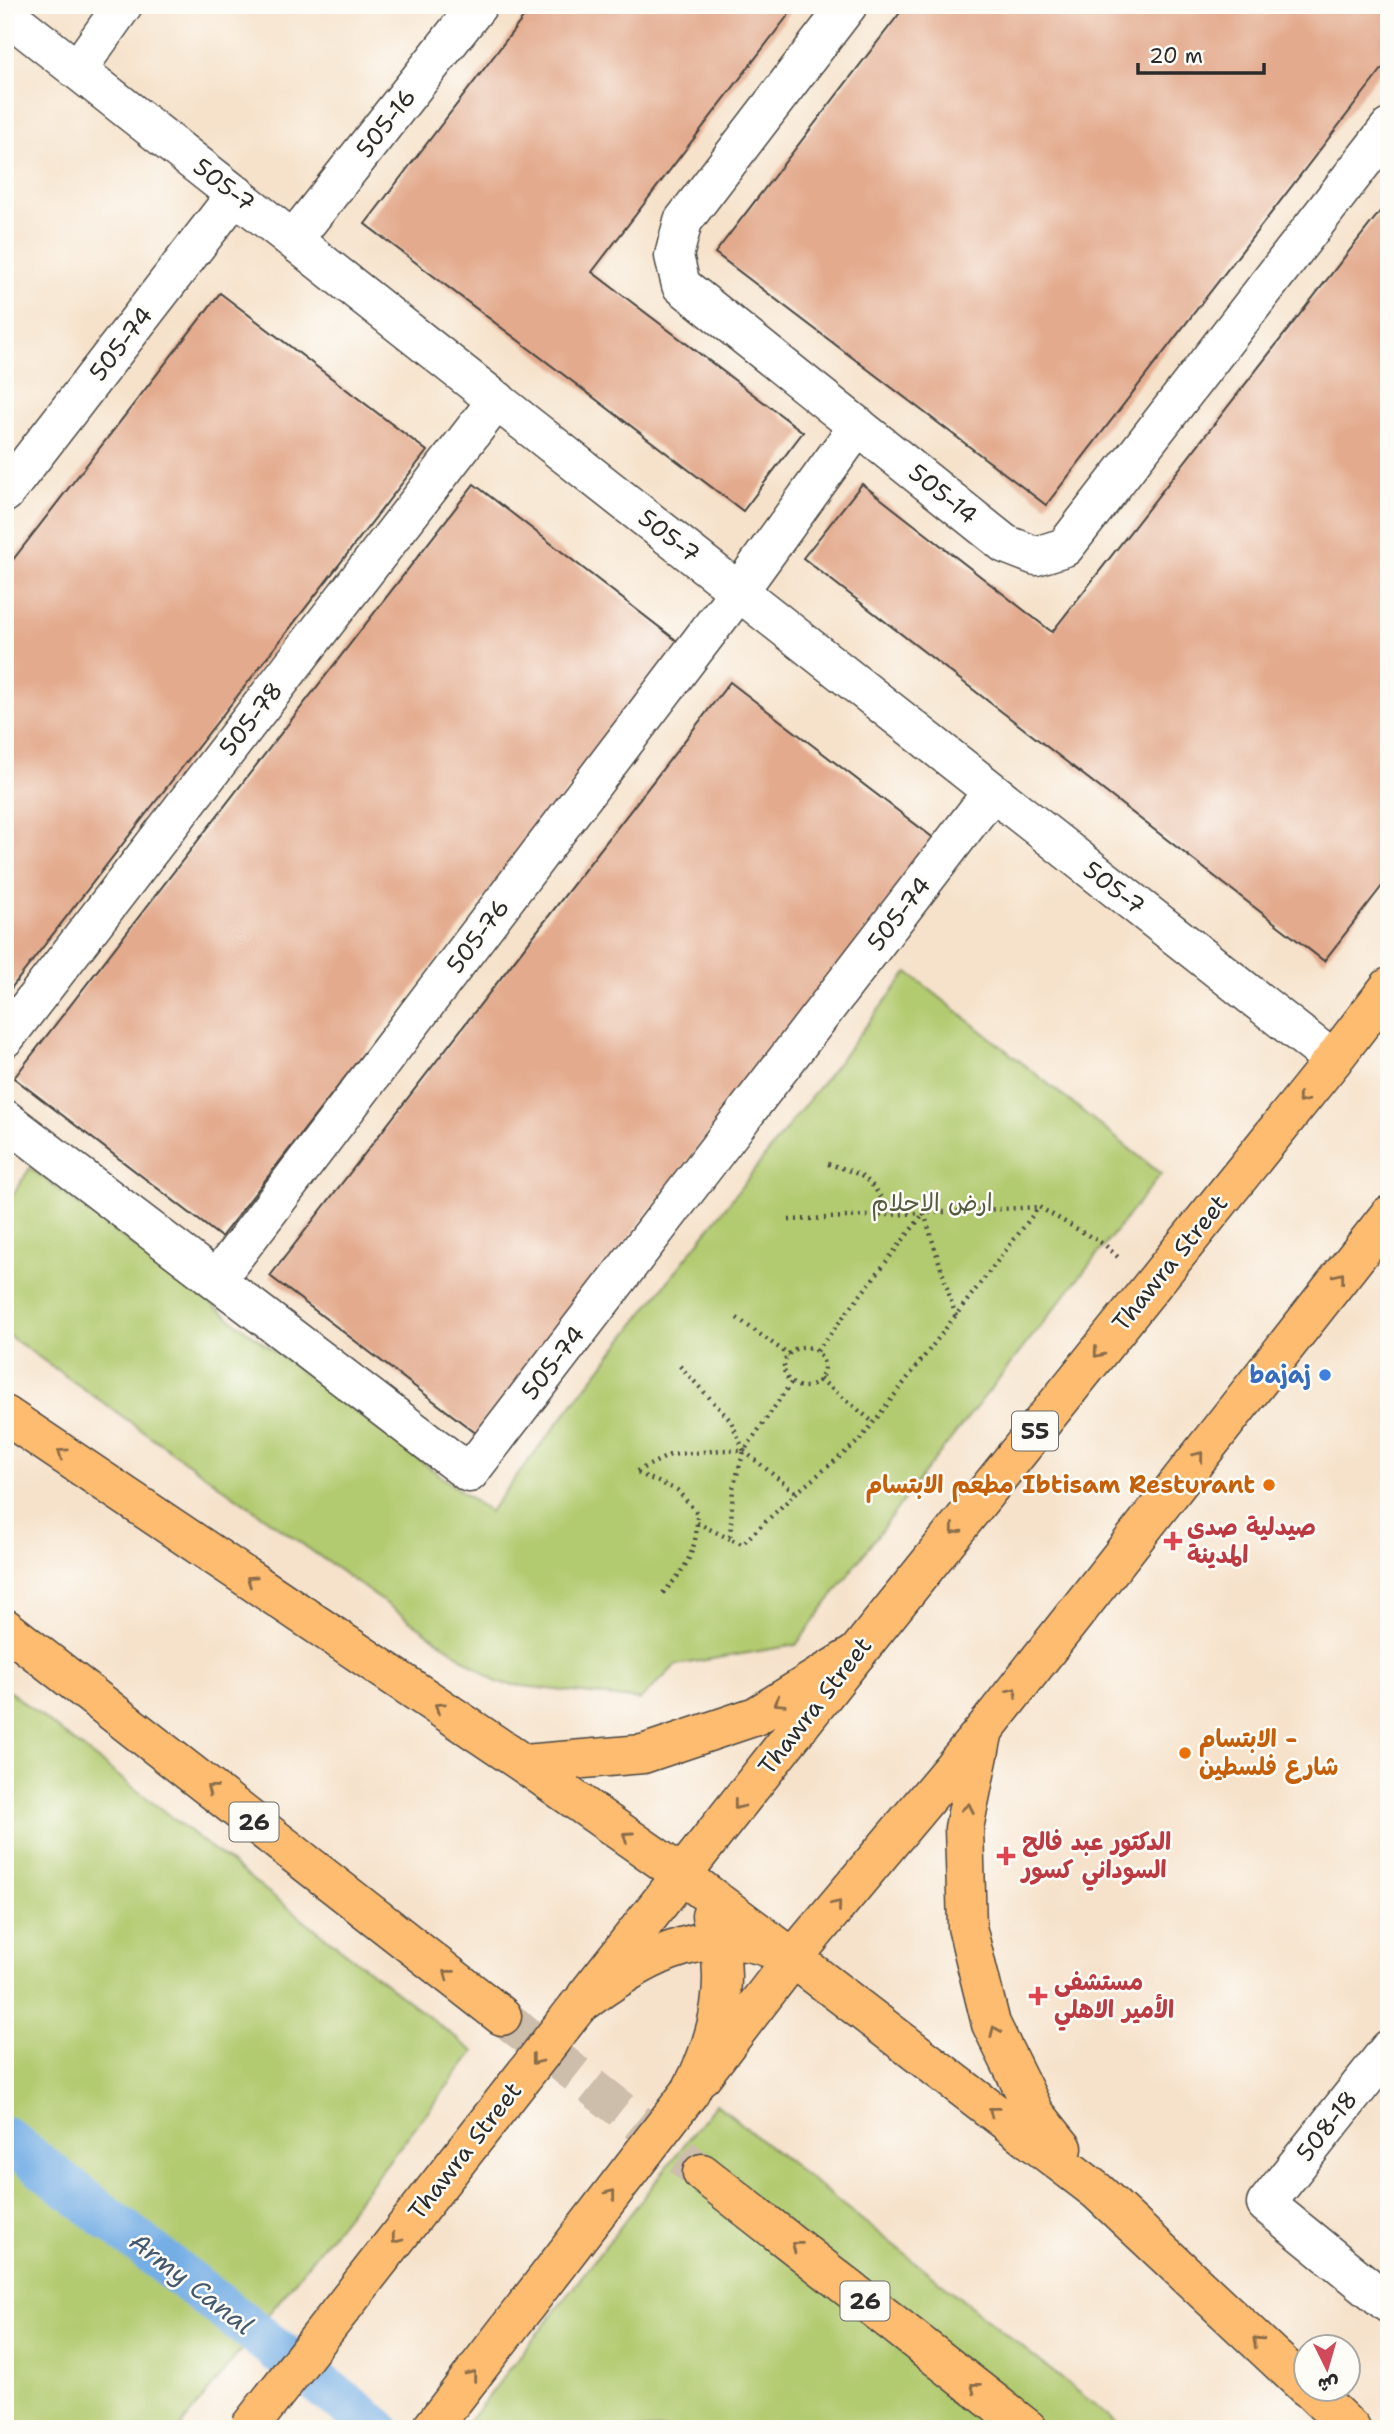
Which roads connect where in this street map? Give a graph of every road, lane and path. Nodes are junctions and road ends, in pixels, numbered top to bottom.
1 (123, 5) edge
2 (478, 5) edge
3 (848, 5) edge
4 (5, 13) edge
5 (77, 70) junction
6 (1389, 128) edge
7 (236, 194) junction
8 (293, 240) junction
9 (496, 400) junction
10 (858, 426) junction
11 (5, 494) edge
12 (739, 591) junction
13 (992, 792) junction
14 (1389, 988) edge
15 (5, 1038) edge
16 (1333, 1060) junction
17 (5, 1119) edge
18 (828, 1164) dead end
19 (1040, 1207) junction
20 (924, 1213) junction
21 (891, 1214) junction
22 (1389, 1215) edge
23 (789, 1220) dead end
24 (216, 1280) junction
25 (1151, 1286) junction
26 (956, 1317) junction
27 (737, 1318) dead end
28 (817, 1352) junction
29 (789, 1355) junction
30 (678, 1364) dead end
31 (820, 1379) junction
32 (791, 1383) junction
33 (5, 1415) edge
34 (873, 1422) junction
35 (744, 1451) junction
36 (796, 1493) junction
37 (697, 1523) junction
38 (730, 1538) junction
39 (663, 1593) dead end
40 (5, 1628) edge
41 (857, 1653) junction
42 (984, 1730) junction
43 (524, 1764) junction
44 (672, 1889) junction
45 (716, 1942) junction
46 (793, 1958) junction
47 (578, 2006) junction
48 (502, 2016) tunnel mouth
49 (1389, 2049) edge
50 (690, 2091) junction
51 (702, 2174) tunnel mouth
52 (1097, 2191) junction
53 (1389, 2304) edge
54 (1292, 2374) edge
55 (1322, 2402) edge
56 (248, 2429) edge
57 (431, 2429) edge
58 (1028, 2429) edge
59 (1351, 2429) edge

1 - 5 street
2 - 8 street, 505-16
3 - 10 street, 505-14
4 - 5 street, 505-7
5 - 7 street, 505-7
6 - 10 street, 505-14
7 - 8 street, 505-7
7 - 11 street, 505-74
8 - 9 street, 505-7
9 - 12 street, 505-7
9 - 15 street, 505-78
10 - 12 street, 505-76
12 - 13 street, 505-7
12 - 24 street, 505-76
13 - 16 street, 505-7
13 - 24 street, 505-74
14 - 16 main road, Thawra Street / 55
16 -> 25 main road, Thawra Street / 55
17 - 24 street, 505-74
18 - 21 path
19 - 20 path
19 - 25 path
19 - 26 path
20 - 21 path
20 - 26 path
20 - 28 path
21 - 23 path
42 -> 22 main road
25 -> 41 main road, Thawra Street / 55
26 - 34 path
27 - 29 path
28 - 29 path
28 - 31 path
29 - 32 path
30 - 35 path
31 - 32 path
31 - 34 path
32 - 35 path
43 -> 33 main road
34 - 36 path
35 - 36 path
35 - 37 path
35 - 38 path
36 - 38 path
37 - 38 path
37 - 39 path
48 -> 40 main road, 26
41 -> 43 main road
41 -> 44 main road, Thawra Street / 55
46 -> 42 main road
52 -> 42 main road
44 -> 43 main road
44 - 45 main road
44 - 46 main road
44 - 47 main road, Thawra Street
45 - 46 main road
45 - 47 main road
45 - 50 main road
46 - 50 main road
52 -> 46 main road
47 -> 56 main road, Thawra Street, bridge
49 - 53 street, 508-18
57 -> 50 main road, bridge
58 -> 51 main road, 26
54 -> 52 main road
55 - 59 main road

